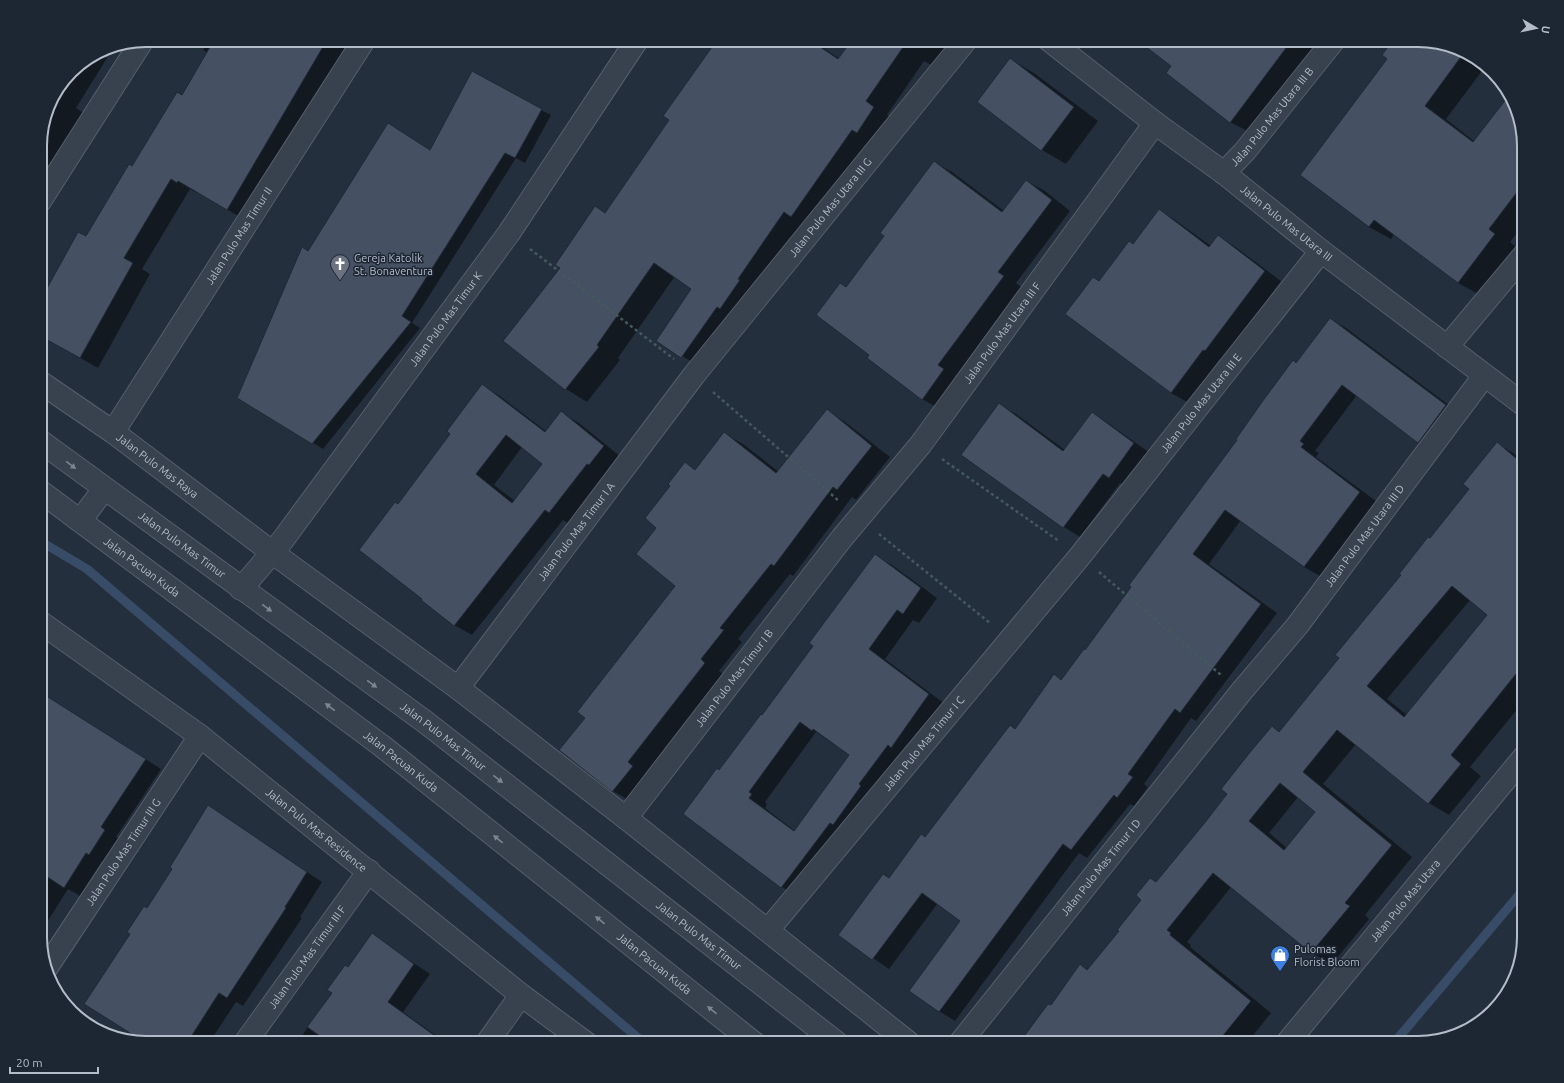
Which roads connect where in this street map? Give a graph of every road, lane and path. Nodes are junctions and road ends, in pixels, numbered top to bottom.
1 (138, 47) edge
2 (360, 47) edge
3 (632, 47) edge
4 (960, 47) edge
5 (1058, 47) edge
6 (1328, 47) edge
7 (1155, 123) junction
8 (1224, 173) junction
9 (47, 191) edge
10 (509, 233) junction
11 (1322, 251) junction
12 (1517, 263) edge
13 (1447, 347) junction
14 (694, 375) junction
15 (1484, 376) junction
16 (47, 387) edge
17 (1517, 400) edge
18 (113, 432) junction
19 (921, 444) junction
20 (47, 446) edge
21 (104, 489) junction
22 (47, 496) edge
23 (860, 519) junction
24 (80, 521) junction
25 (842, 538) joint
26 (273, 553) junction
27 (1080, 556) junction
28 (241, 589) junction
29 (47, 627) edge
30 (1009, 639) junction
31 (458, 688) junction
32 (1241, 692) junction
33 (200, 736) junction
34 (1517, 765) edge
35 (626, 818) junction
36 (369, 871) junction
37 (768, 930) junction
38 (50, 962) edge
39 (521, 995) junction
40 (251, 1036) edge
41 (492, 1036) edge
42 (577, 1036) edge
43 (737, 1036) edge
44 (828, 1036) edge
45 (900, 1036) edge
46 (966, 1036) edge
47 (1293, 1036) edge

1 - 9 street
2 - 18 street, Jalan Pulo Mas Timur II
3 - 10 street, Jalan Pulo Mas Timur K
4 - 14 street, Jalan Pulo Mas Utara III G
5 - 7 street, Jalan Pulo Mas Utara III
6 - 8 street, Jalan Pulo Mas Utara III B
7 - 8 street, Jalan Pulo Mas Utara III
7 - 19 street, Jalan Pulo Mas Utara III F
8 - 11 street, Jalan Pulo Mas Utara III
10 - 14 path
10 - 26 street, Jalan Pulo Mas Timur K
11 - 13 street, Jalan Pulo Mas Utara III
11 - 27 street, Jalan Pulo Mas Utara III E
12 - 13 street
13 - 15 street, Jalan Pulo Mas Utara III
14 - 23 path
14 - 31 street, Jalan Pulo Mas Timur I A
15 - 17 street, Jalan Pulo Mas Utara III
15 - 32 street, Jalan Pulo Mas Utara III D
16 - 18 street, Jalan Pulo Mas Raya
18 - 26 street, Jalan Pulo Mas Raya
19 - 23 street, Jalan Pulo Mas Utara III F
19 - 27 path
20 -> 21 street, Jalan Pulo Mas Timur
21 - 24 street
21 - 28 street, Jalan Pulo Mas Timur
22 - 24 street, Jalan Pacuan Kuda
23 - 25 street, Jalan Pulo Mas Utara III F
23 - 30 path
43 -> 24 street, Jalan Pacuan Kuda
25 - 35 street, Jalan Pulo Mas Timur I B
26 - 28 street, Jalan Pulo Mas Timur K
26 - 31 street
27 - 30 street, Jalan Pulo Mas Timur I C
27 - 32 path
28 -> 44 street, Jalan Pulo Mas Timur
29 - 33 street, Jalan Pulo Mas Residence
30 - 37 street, Jalan Pulo Mas Timur I C
31 - 35 street
32 - 46 street, Jalan Pulo Mas Timur I D
33 - 36 street, Jalan Pulo Mas Residence
33 - 38 street, Jalan Pulo Mas Timur III G
34 - 47 street, Jalan Pulo Mas Utara
35 - 37 street
36 - 39 street, Jalan Pulo Mas Residence
36 - 40 street, Jalan Pulo Mas Timur III F
37 - 45 street
39 - 41 street
39 - 42 street, Jalan Pulo Mas Residence

